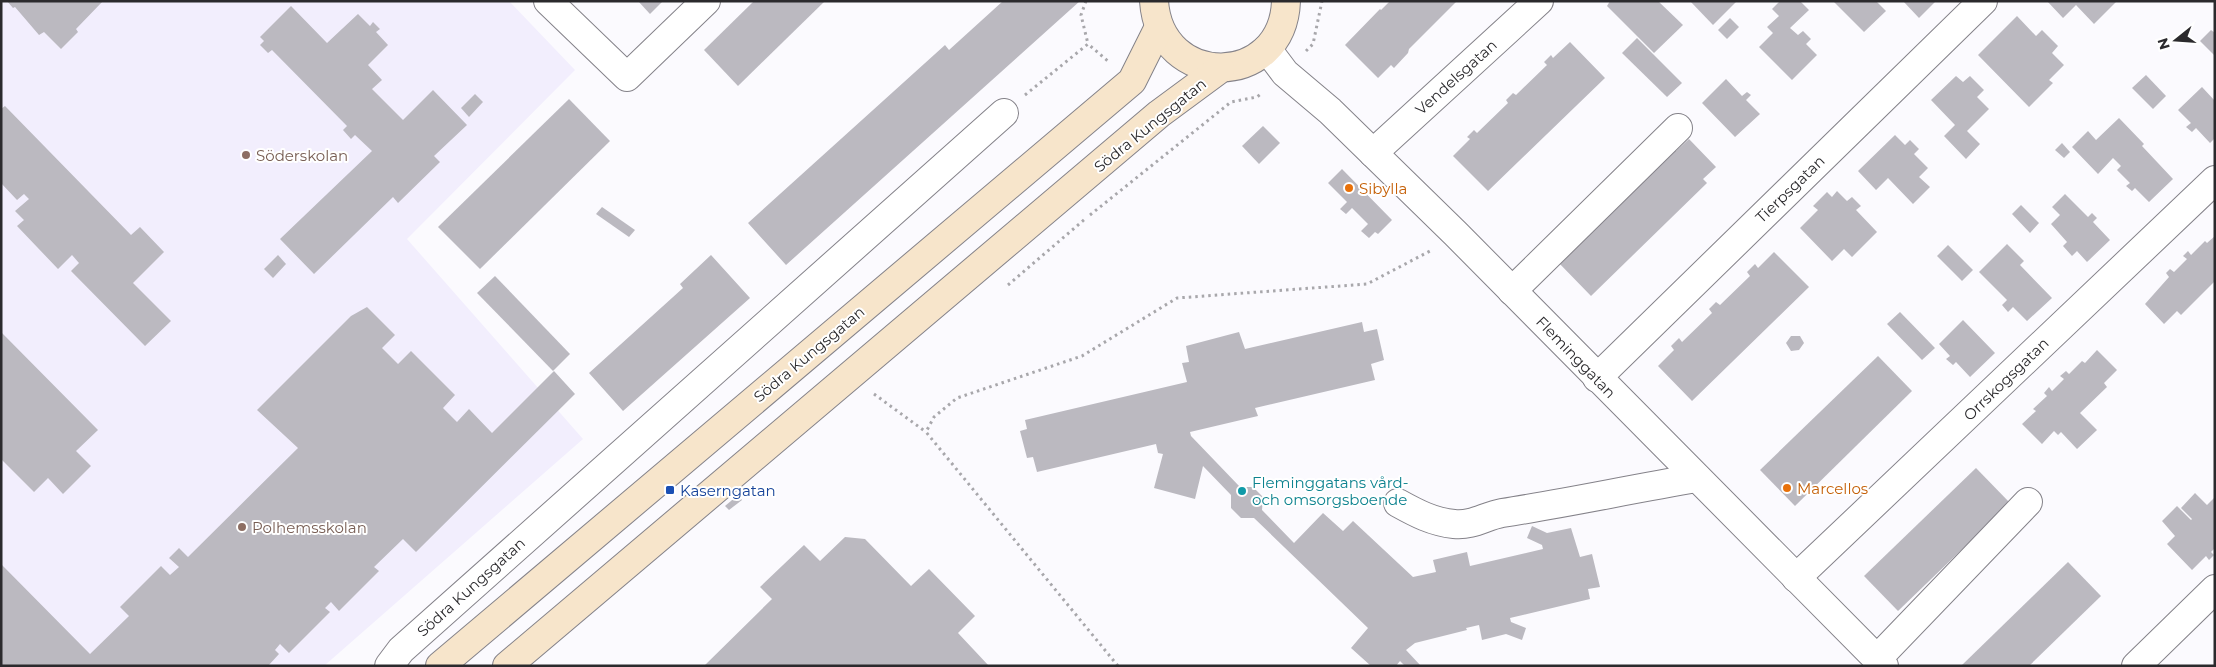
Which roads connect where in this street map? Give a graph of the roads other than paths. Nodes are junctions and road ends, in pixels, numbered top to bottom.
1 (548, 1) edge
2 (706, 1) edge
3 (1539, 1) edge
4 (1983, 1) edge
5 (1287, 2) edge
6 (1156, 14) edge
7 (1267, 49) junction
8 (1220, 68) junction
9 (1004, 113) dead end
10 (1678, 128) dead end
11 (1373, 153) junction
12 (2215, 180) edge
13 (1512, 290) junction
14 (1597, 378) junction
15 (1696, 478) junction
16 (2028, 502) dead end
17 (1398, 503) dead end
18 (1796, 578) junction
19 (2215, 589) edge
20 (1881, 662) edge
21 (389, 666) edge
22 (440, 666) edge
23 (507, 666) edge
24 (2136, 666) edge

1 - 2 street
3 - 11 street, Vendelsgatan
4 - 14 street, Tierpsgatan
5 - 7 main road, Södra Kungsgatan
6 - 8 main road, Södra Kungsgatan
6 - 22 main road, Södra Kungsgatan
7 - 8 main road, Södra Kungsgatan
7 - 11 street, Fleminggatan
8 - 23 main road, Södra Kungsgatan
9 - 21 street, Södra Kungsgatan
10 - 13 street
11 - 13 street, Fleminggatan
12 - 18 street, Orrskogsgatan
13 - 14 street, Fleminggatan
14 - 15 street, Fleminggatan
15 - 17 street
15 - 18 street, Fleminggatan
16 - 20 street
18 - 20 street, Fleminggatan
19 - 24 street

